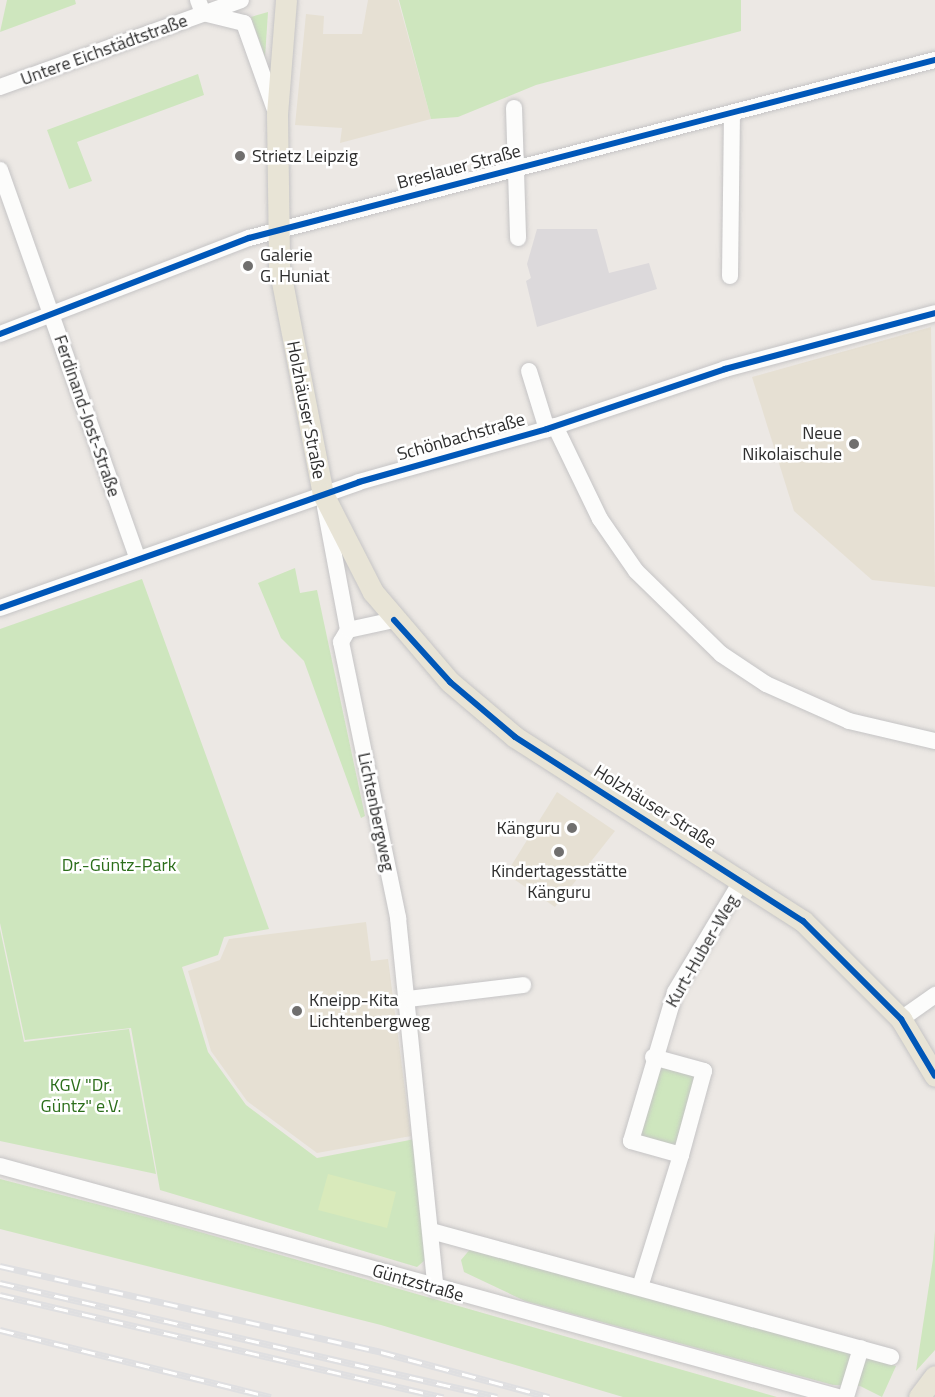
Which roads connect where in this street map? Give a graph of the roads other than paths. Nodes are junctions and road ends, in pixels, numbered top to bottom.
1 (242, 0) edge
2 (286, 0) edge
3 (201, 7) edge
4 (935, 60) edge
5 (0, 87) edge
6 (514, 108) dead end
7 (277, 114) junction
8 (732, 114) junction
9 (515, 168) junction
10 (0, 170) edge
11 (279, 231) junction
12 (518, 238) dead end
13 (730, 276) dead end
14 (935, 313) edge
15 (51, 314) junction
16 (0, 334) edge
17 (529, 371) dead end
18 (551, 427) junction
19 (323, 494) junction
20 (138, 559) junction
21 (0, 608) edge
22 (394, 620) junction
23 (348, 630) junction
24 (935, 741) edge
25 (742, 880) junction
26 (523, 985) dead end
27 (935, 995) edge
28 (408, 999) junction
29 (901, 1019) junction
30 (653, 1057) junction
31 (935, 1076) edge
32 (681, 1155) junction
33 (0, 1166) edge
34 (431, 1231) junction
35 (640, 1287) junction
36 (436, 1289) junction
37 (861, 1348) junction
38 (891, 1357) dead end
39 (935, 1376) edge
40 (838, 1397) edge
41 (846, 1397) edge
42 (919, 1397) edge

1 - 3 street, Untere Eichstädtstraße
2 - 7 main road, Holzhäuser Straße
3 - 5 street, Untere Eichstädtstraße
3 - 7 street
4 - 8 street, Breslauer Straße
6 - 9 street, Breslauer Straße
7 - 11 main road, Holzhäuser Straße
8 - 9 street, Breslauer Straße
8 - 13 street
9 - 11 street, Breslauer Straße
9 - 12 street, Breslauer Straße
10 - 15 street, Ferdinand-Jost-Straße
11 - 15 street, Breslauer Straße
11 - 19 main road, Holzhäuser Straße
14 - 18 street, Schönbachstraße
15 - 16 street, Breslauer Straße
15 - 20 street, Ferdinand-Jost-Straße
17 - 18 street
18 - 19 street, Schönbachstraße
18 - 24 street
19 - 20 street, Schönbachstraße
19 - 22 main road, Holzhäuser Straße
19 - 23 street, Lichtenbergweg
20 - 21 street, Schönbachstraße
22 - 23 street
22 - 25 main road, Holzhäuser Straße
23 - 28 street, Lichtenbergweg
25 - 29 main road, Holzhäuser Straße
25 - 30 street, Kurt-Huber-Weg
26 - 28 street
27 - 29 street
28 - 34 street, Lichtenbergweg
29 - 31 main road, Holzhäuser Straße
30 - 32 street, Kurt-Huber-Weg
30 - 32 street
32 - 35 street
33 - 36 street, Güntzstraße
34 - 35 street
34 - 36 street, Lichtenbergweg
35 - 37 street
36 - 40 street, Güntzstraße
37 - 38 street
37 - 41 street
39 - 42 main road

